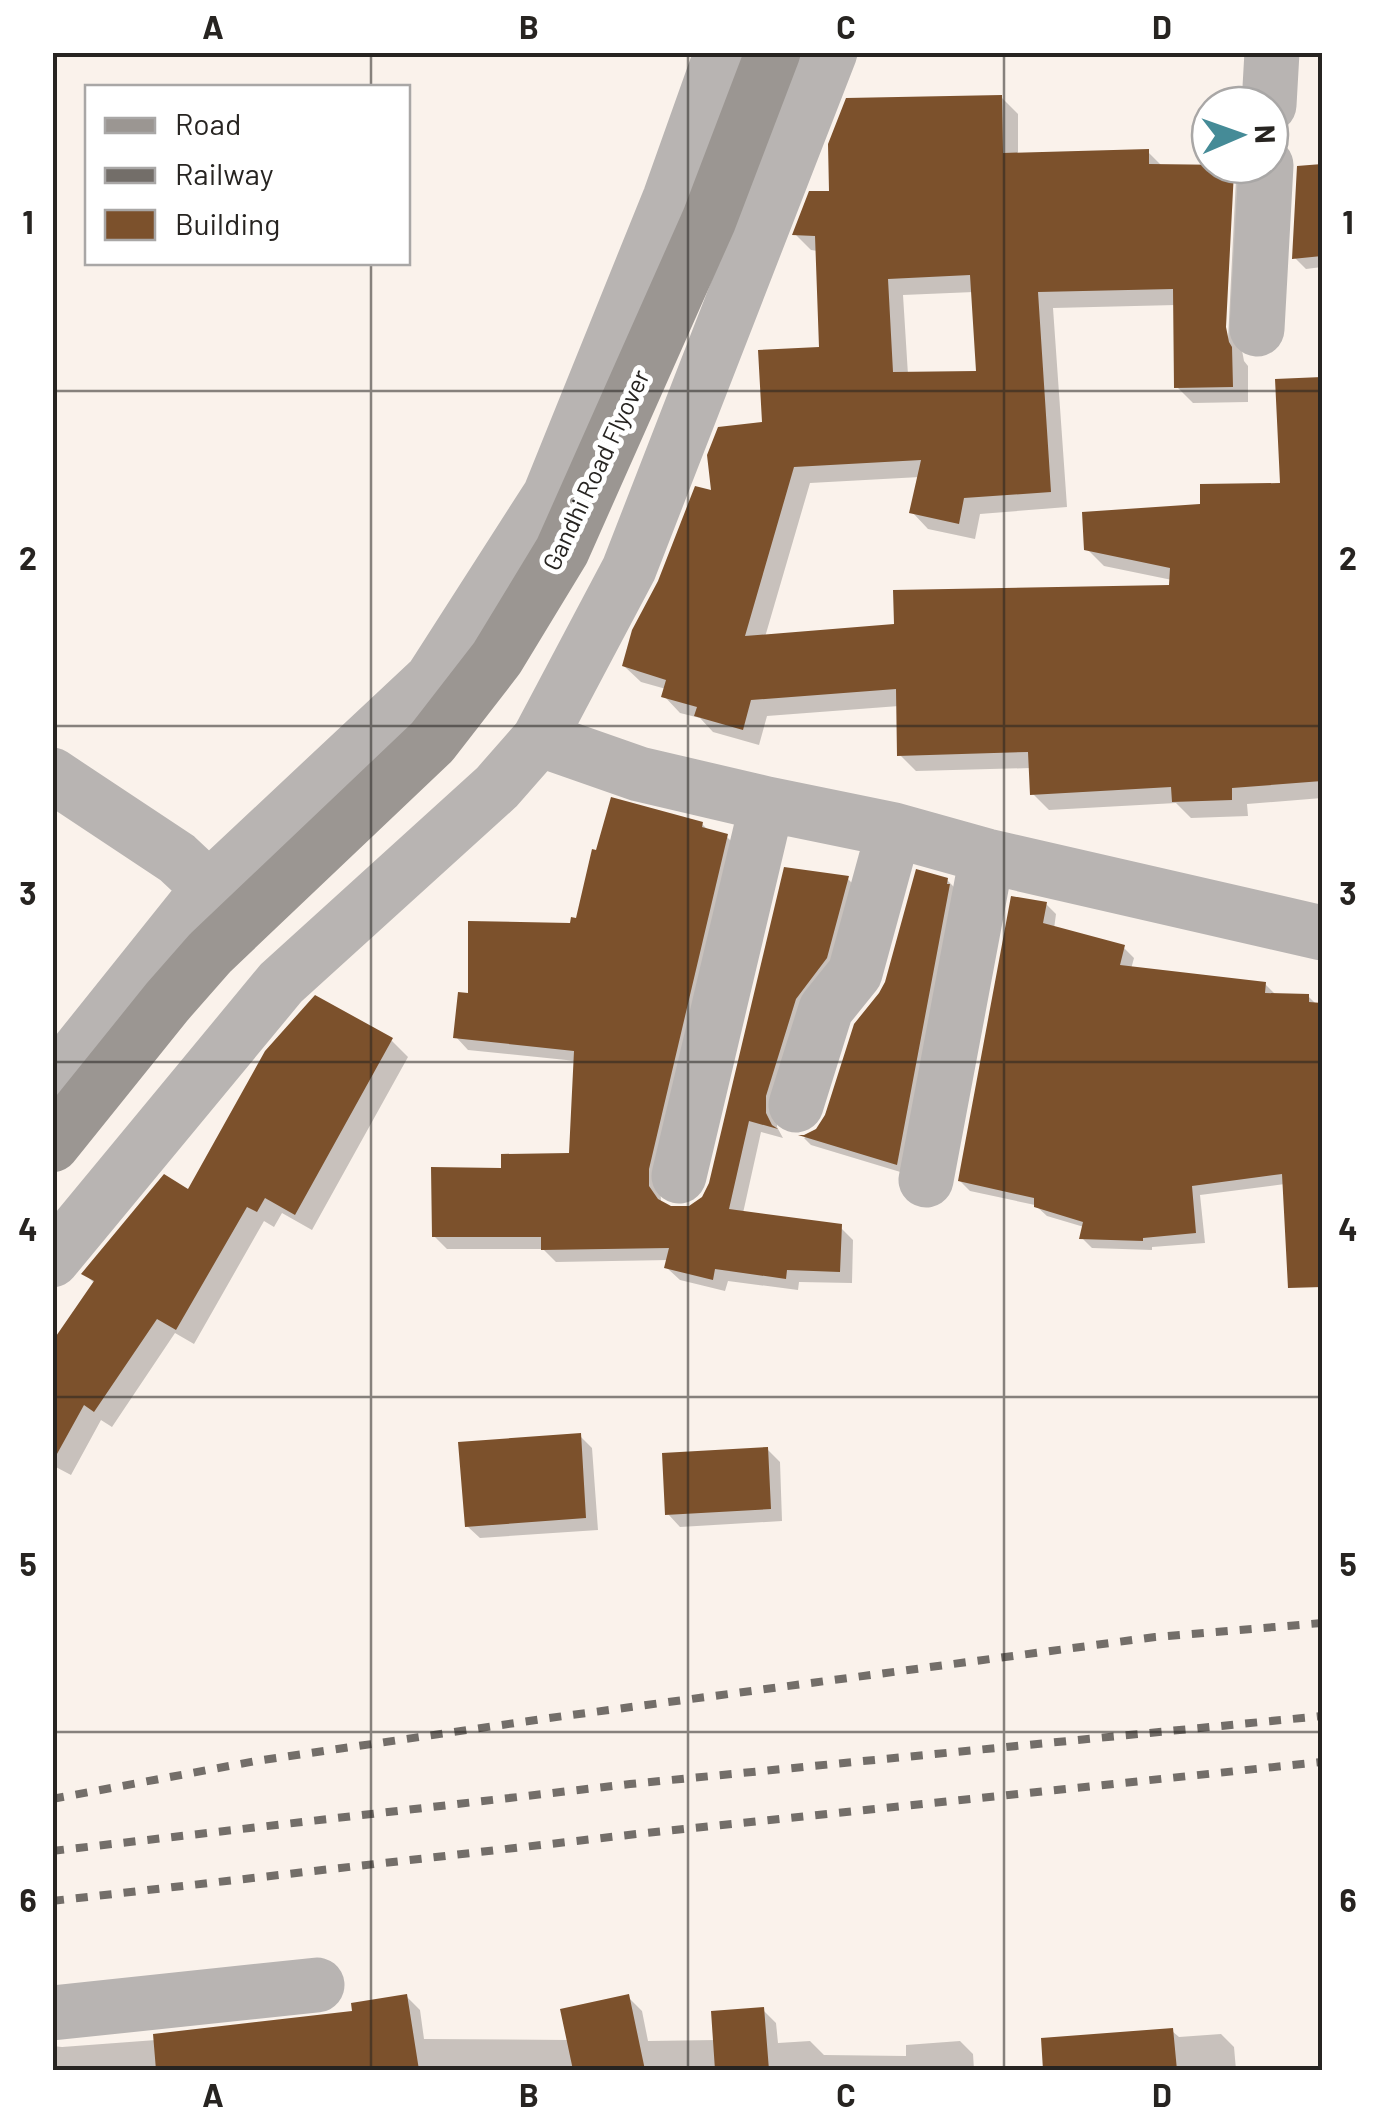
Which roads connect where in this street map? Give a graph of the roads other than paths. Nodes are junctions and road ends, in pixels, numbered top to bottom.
1 (722, 52) edge
2 (773, 52) edge
3 (830, 52) edge
4 (1272, 52) edge
5 (1270, 85) edge
6 (1265, 185) edge
7 (1257, 330) dead end
8 (539, 740) junction
9 (52, 775) edge
10 (767, 804) junction
11 (894, 830) junction
12 (987, 856) junction
13 (209, 888) junction
14 (1322, 933) edge
15 (52, 1084) edge
16 (796, 1105) dead end
17 (52, 1145) edge
18 (679, 1176) dead end
19 (926, 1180) dead end
20 (52, 1260) edge
21 (317, 1986) dead end
22 (52, 2014) edge

1 - 13 street
2 - 17 main road, Gandhi Road Flyover
3 - 8 street
4 - 5 street
6 - 7 street
8 - 10 street
8 - 20 street
9 - 13 street
10 - 11 street
10 - 18 street
11 - 12 street
11 - 16 street
12 - 14 street
12 - 19 street
13 - 15 street
21 - 22 street

